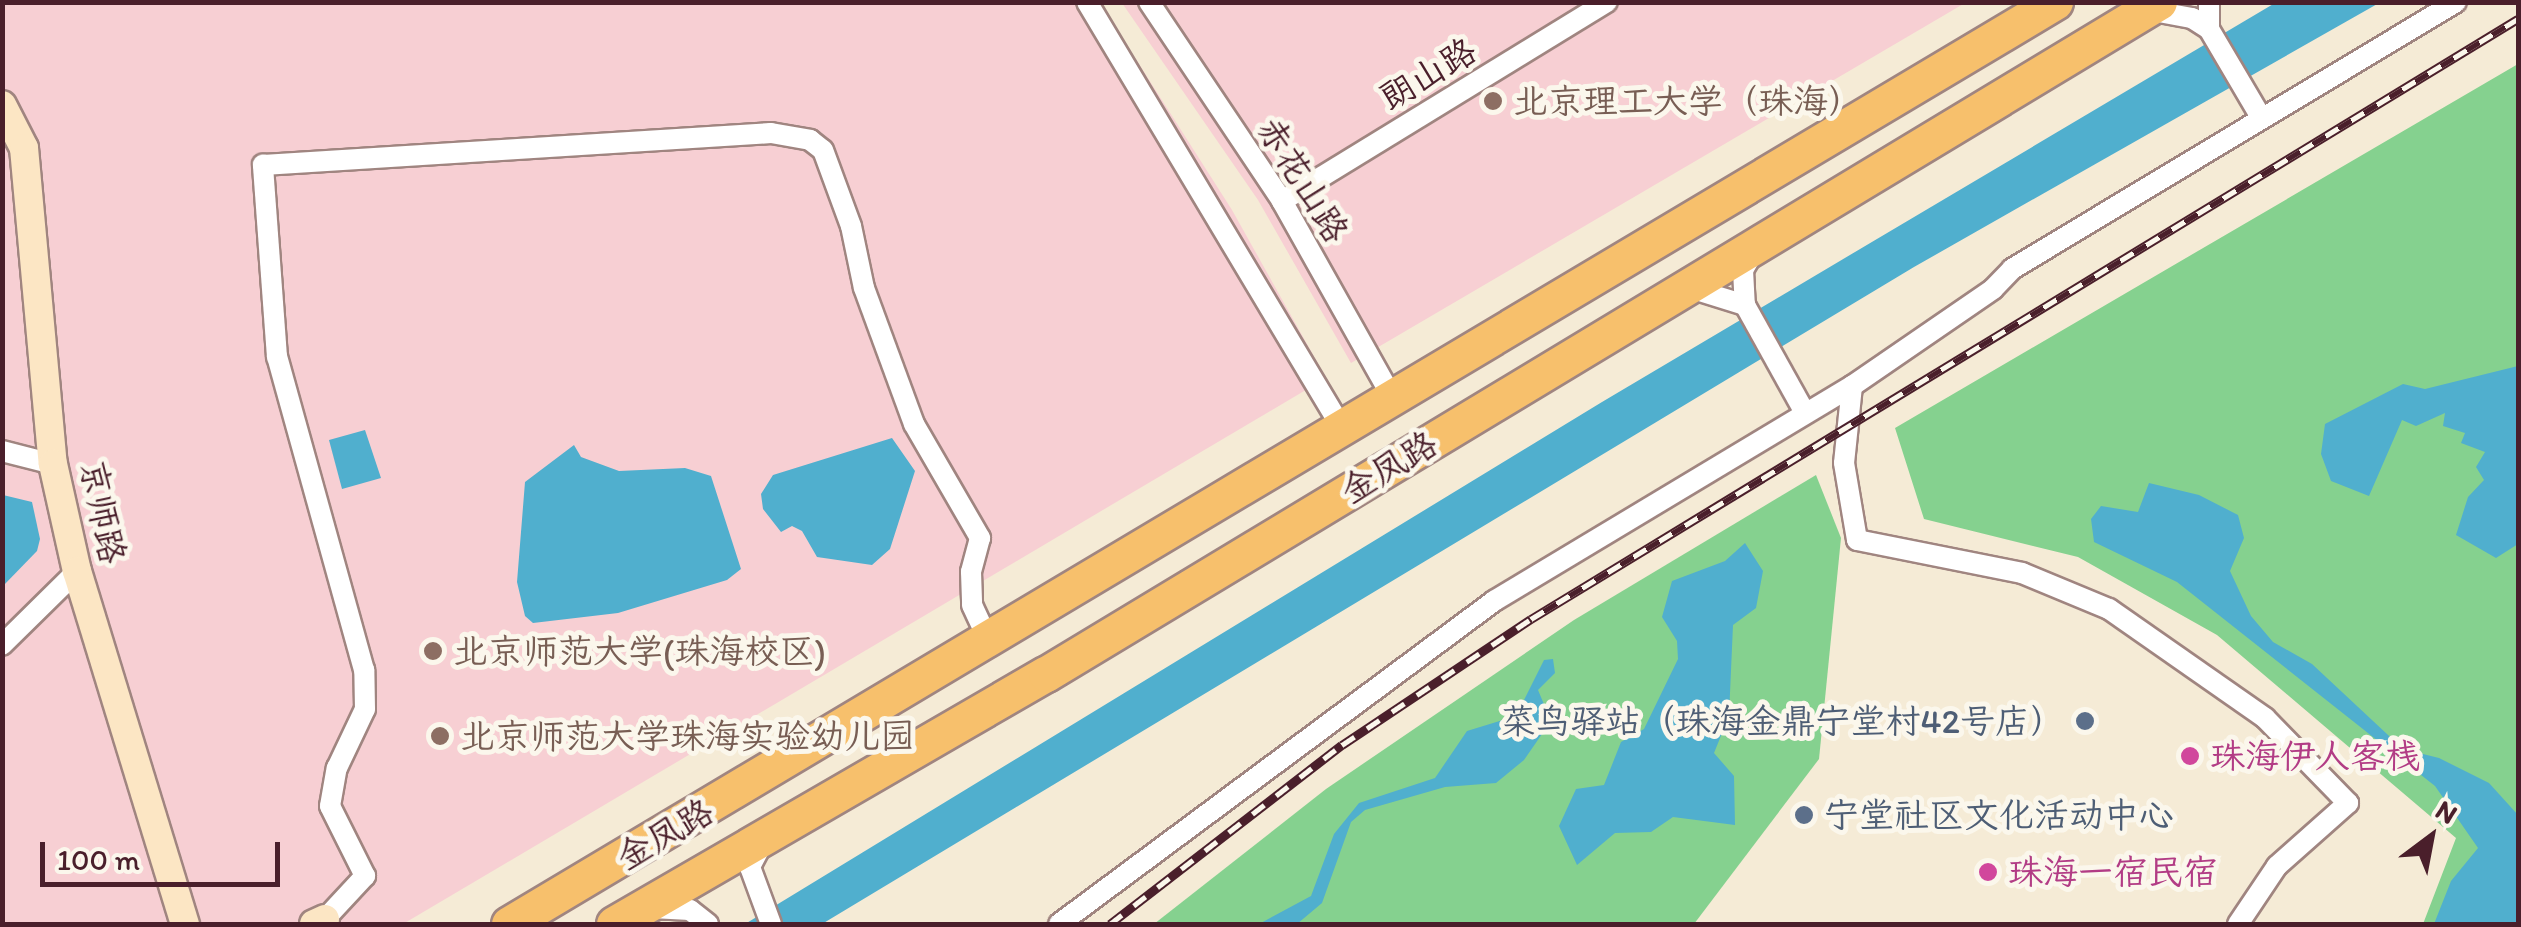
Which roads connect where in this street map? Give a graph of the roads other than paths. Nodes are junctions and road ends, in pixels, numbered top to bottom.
1 (1088, 2) edge
2 (1149, 2) edge
3 (1607, 2) edge
4 (2055, 2) edge
5 (2209, 2) edge
6 (2456, 2) edge
7 (2153, 6) edge
8 (2212, 33) junction
9 (2, 105) edge
10 (2262, 119) junction
11 (1282, 202) junction
12 (1757, 244) junction
13 (1688, 288) junction
14 (1745, 305) junction
15 (1852, 386) junction
16 (1392, 397) junction
17 (1805, 413) junction
18 (1340, 427) junction
19 (2, 452) edge
20 (53, 464) junction
21 (77, 572) junction
22 (986, 635) junction
23 (2, 646) edge
24 (772, 832) junction
25 (627, 916) edge
26 (319, 922) edge
27 (185, 924) edge
28 (509, 924) edge
29 (708, 924) edge
30 (772, 924) edge
31 (1059, 924) edge
32 (2238, 924) edge

1 - 18 street
2 - 11 street, 赤花山路
3 - 11 street, 朗山路
4 - 16 highway, 金凤路
5 - 8 street
6 - 10 street
7 - 8 street
7 - 12 highway, 金凤路
8 - 10 street
9 - 20 street, 京师路
10 - 15 street
11 - 16 street, 赤花山路
12 - 13 highway, 金凤路
12 - 14 street
13 - 14 street
13 - 24 highway, 金凤路
14 - 17 street
15 - 17 street
15 - 32 street
16 - 18 highway, 金凤路
17 - 31 street
18 - 22 highway, 金凤路
19 - 20 street
20 - 21 street, 京师路
21 - 23 street
21 - 27 street, 京师路
22 - 26 street
22 - 28 highway, 金凤路
24 - 25 highway, 金凤路
24 - 30 street
25 - 29 street

